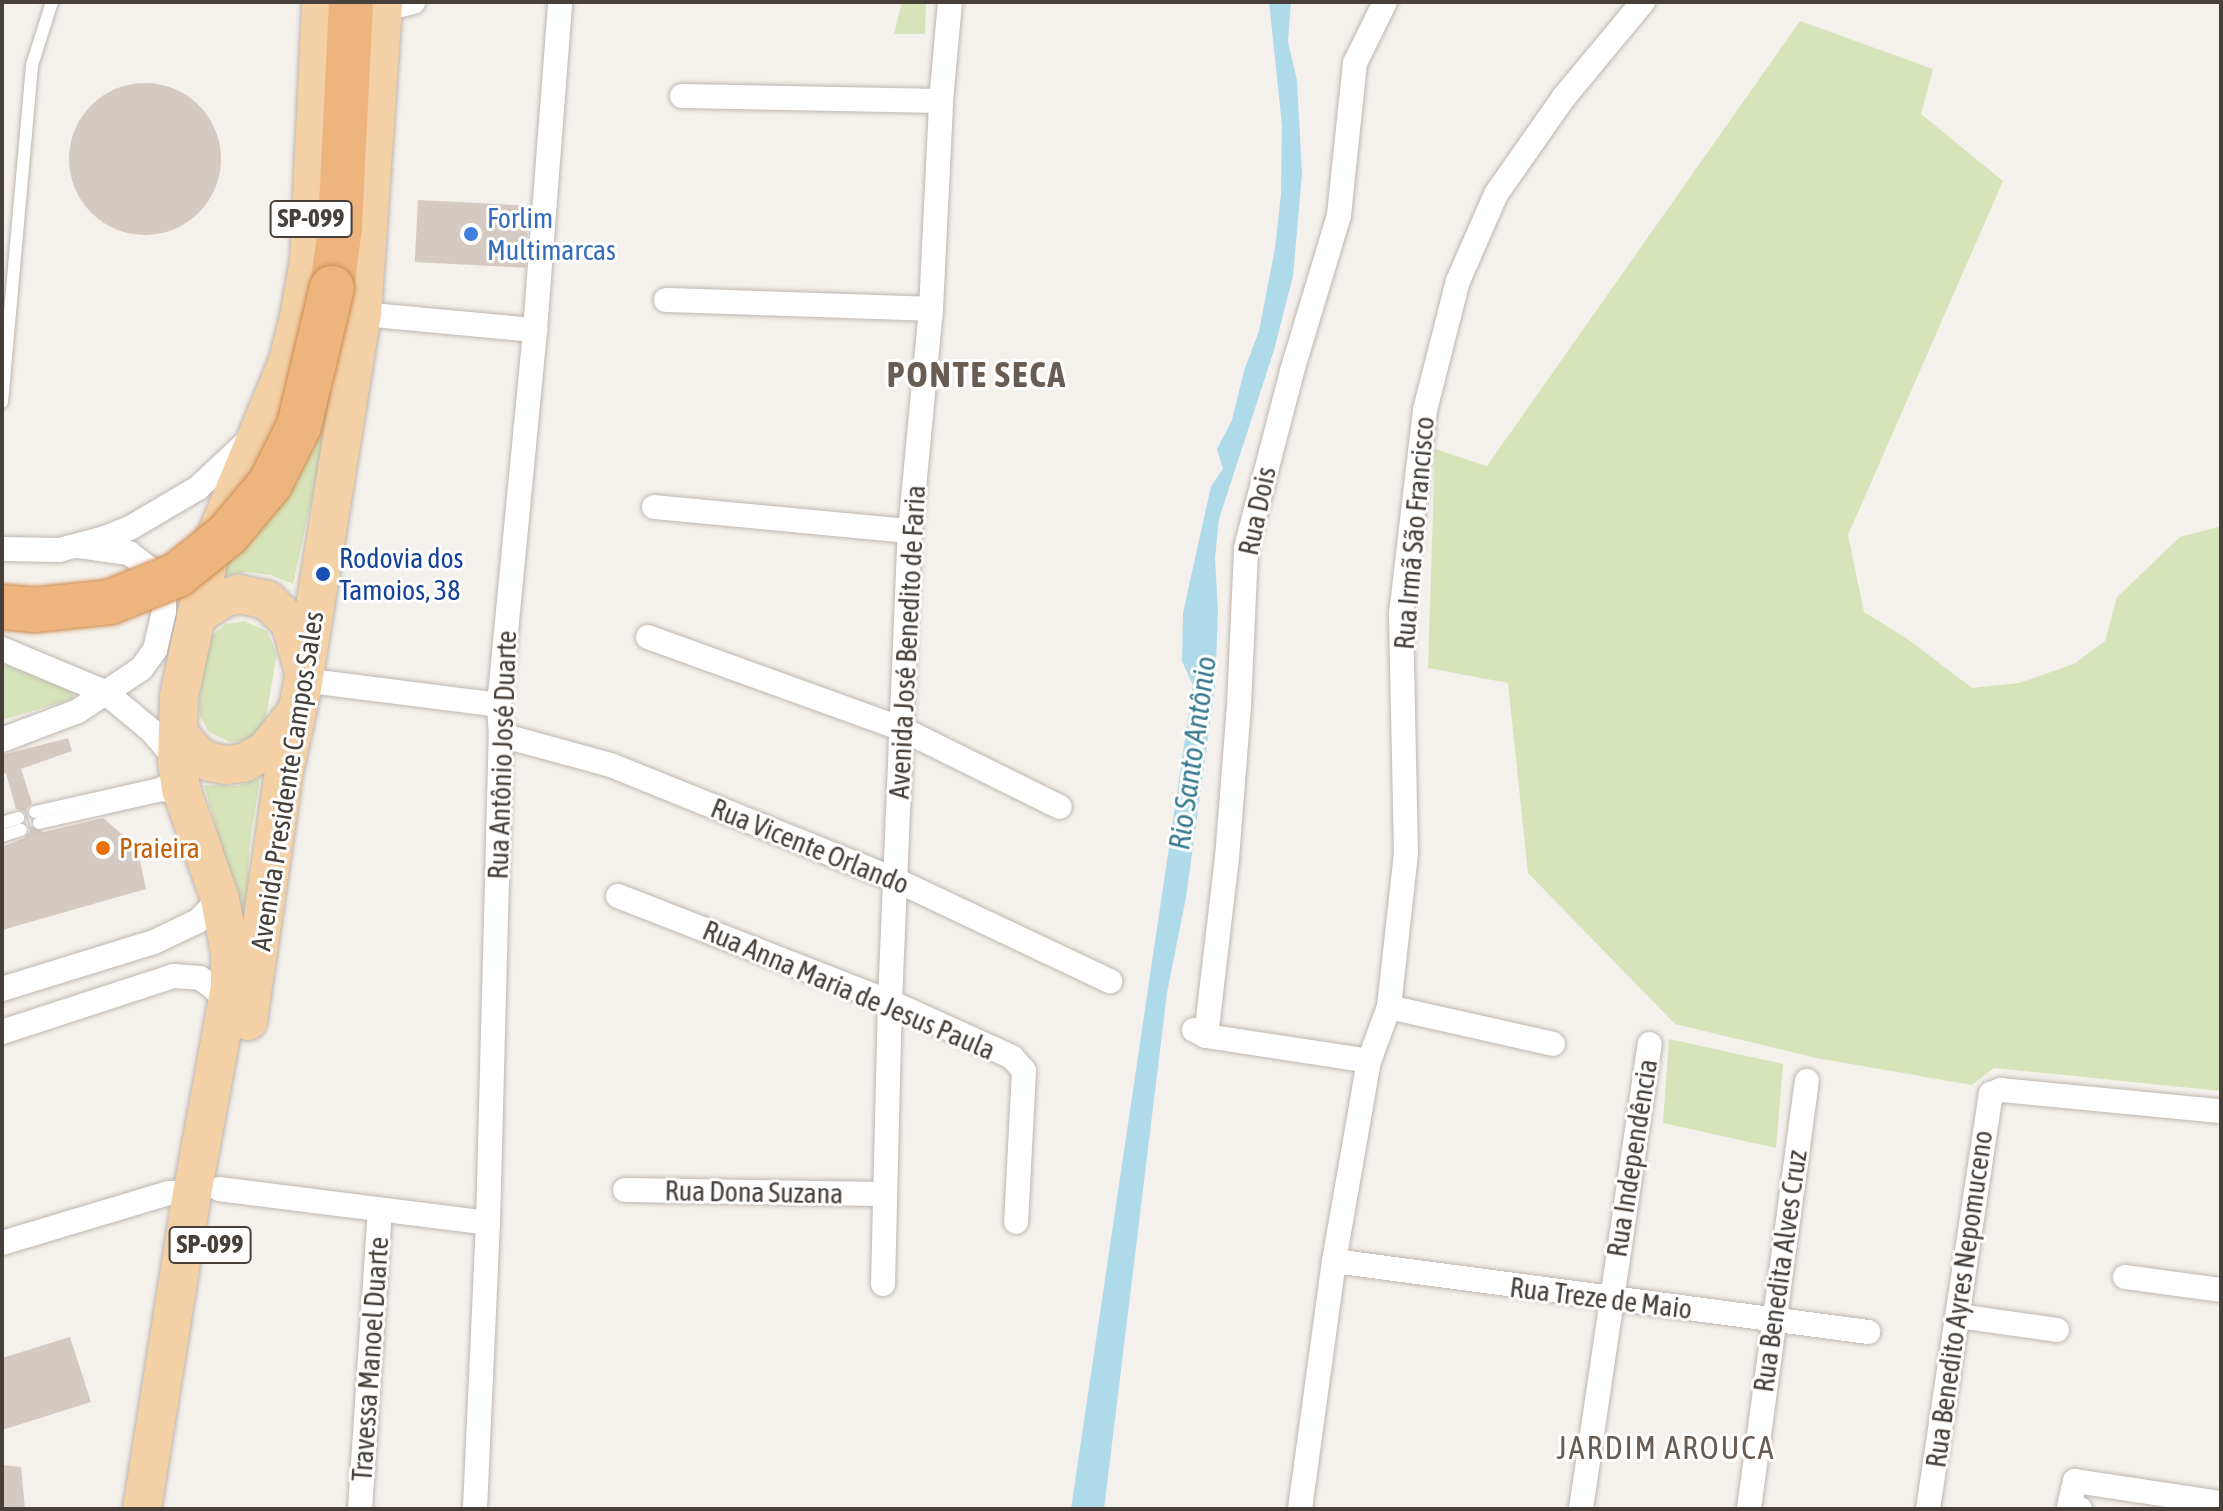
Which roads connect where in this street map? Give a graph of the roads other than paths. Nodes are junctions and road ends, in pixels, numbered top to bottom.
1 (52, 2) edge
2 (321, 2) edge
3 (560, 2) edge
4 (950, 2) edge
5 (1385, 2) edge
6 (1643, 2) edge
7 (383, 4) edge
8 (682, 96) dead end
9 (941, 101) junction
10 (666, 300) dead end
11 (347, 301) junction
12 (931, 309) junction
13 (535, 330) junction
14 (2, 402) edge
15 (260, 427) junction
16 (654, 507) dead end
17 (910, 531) junction
18 (78, 546) junction
19 (2, 549) edge
20 (2, 607) edge
21 (196, 616) junction
22 (648, 637) dead end
23 (2, 649) edge
24 (105, 692) junction
25 (299, 699) junction
26 (499, 705) junction
27 (900, 728) junction
28 (501, 735) junction
29 (2, 740) edge
30 (175, 770) junction
31 (1060, 807) dead end
32 (2, 823) edge
33 (2, 836) edge
34 (896, 880) junction
35 (618, 896) dead end
36 (220, 899) junction
37 (1110, 981) dead end
38 (2, 989) edge
39 (890, 1002) junction
40 (228, 1004) junction
41 (1389, 1007) junction
42 (2, 1032) edge
43 (1553, 1044) dead end
44 (1650, 1044) dead end
45 (1369, 1061) junction
46 (1807, 1081) dead end
47 (2221, 1111) edge
48 (625, 1190) dead end
49 (206, 1192) junction
50 (884, 1194) junction
51 (380, 1210) junction
52 (1016, 1222) dead end
53 (488, 1223) junction
54 (2, 1243) edge
55 (1334, 1261) junction
56 (2125, 1277) dead end
57 (883, 1284) dead end
58 (2221, 1290) edge
59 (1610, 1300) junction
60 (1959, 1316) junction
61 (1773, 1319) junction
62 (2057, 1330) dead end
63 (1868, 1332) dead end
64 (2221, 1503) edge
65 (142, 1509) edge
66 (167, 1509) edge
67 (360, 1509) edge
68 (475, 1509) edge
69 (1300, 1509) edge
70 (1581, 1509) edge
71 (1749, 1509) edge
72 (1928, 1509) edge
73 (2080, 1509) edge

1 - 14 lane
2 - 15 main road, Avenida Presidente Campos Sales / SP-099
3 - 13 street, Rua Antônio José Duarte
4 - 9 street, Avenida José Benedito de Faria
5 - 45 street, Rua Dois
6 - 41 street, Rua Irmã São Francisco
7 - 11 highway
8 - 9 street
9 - 12 street, Avenida José Benedito de Faria
10 - 12 street
11 - 13 street
11 - 20 highway, bridge
11 - 25 main road, Avenida Presidente Campos Sales / SP-099
12 - 17 street, Avenida José Benedito de Faria
13 - 26 street, Rua Antônio José Duarte
15 - 18 street
15 - 21 main road, Avenida Presidente Campos Sales / SP-099
16 - 17 street
17 - 27 street, Avenida José Benedito de Faria
18 - 19 street
18 - 24 street
21 - 25 main road, SP-099
21 - 30 main road, Avenida Presidente Campos Sales / SP-099
22 - 27 street
23 - 24 street
24 - 29 street
24 - 30 street
25 - 26 street
25 - 30 main road, SP-099
25 - 49 main road, Avenida Presidente Campos Sales / SP-099
26 - 28 street, Rua Antônio José Duarte
27 - 31 street
27 - 34 street, Avenida José Benedito de Faria
28 - 34 street, Rua Vicente Orlando
28 - 53 street, Rua Antônio José Duarte
30 - 30 lane
30 - 36 main road, Avenida Presidente Campos Sales / SP-099
32 - 33 lane
34 - 37 street, Rua Vicente Orlando
34 - 39 street, Avenida José Benedito de Faria
35 - 39 street, Rua Anna Maria de Jesus Paula
36 - 38 street
36 - 40 main road, Avenida Presidente Campos Sales / SP-099
39 - 50 street, Avenida José Benedito de Faria
39 - 52 street, Rua Anna Maria de Jesus Paula
40 - 42 street
40 - 49 main road, Avenida Presidente Campos Sales / SP-099
41 - 43 street
41 - 45 street, Rua Irmã São Francisco
44 - 59 street, Rua Independência
45 - 55 street, Rua Irmã São Francisco
46 - 61 street, Rua Benedita Alves Cruz
47 - 60 street, Rua Benedito Ayres Nepomuceno
48 - 50 street, Rua Dona Suzana
49 - 51 street
49 - 54 street
49 - 65 main road, Avenida Presidente Campos Sales / SP-099
49 - 66 main road, Avenida Presidente Campos Sales / SP-099
50 - 57 street, Avenida José Benedito de Faria
51 - 53 street
51 - 67 street, Travessa Manoel Duarte
53 - 68 street, Rua Antônio José Duarte
55 - 59 street, Rua Treze de Maio
55 - 69 street, Rua Irmã São Francisco
56 - 58 street
59 - 61 street, Rua Treze de Maio
59 - 70 street, Rua Independência
60 - 62 street
60 - 72 street, Rua Benedito Ayres Nepomuceno
61 - 63 street, Rua Treze de Maio
61 - 71 street, Rua Benedita Alves Cruz
64 - 73 street

